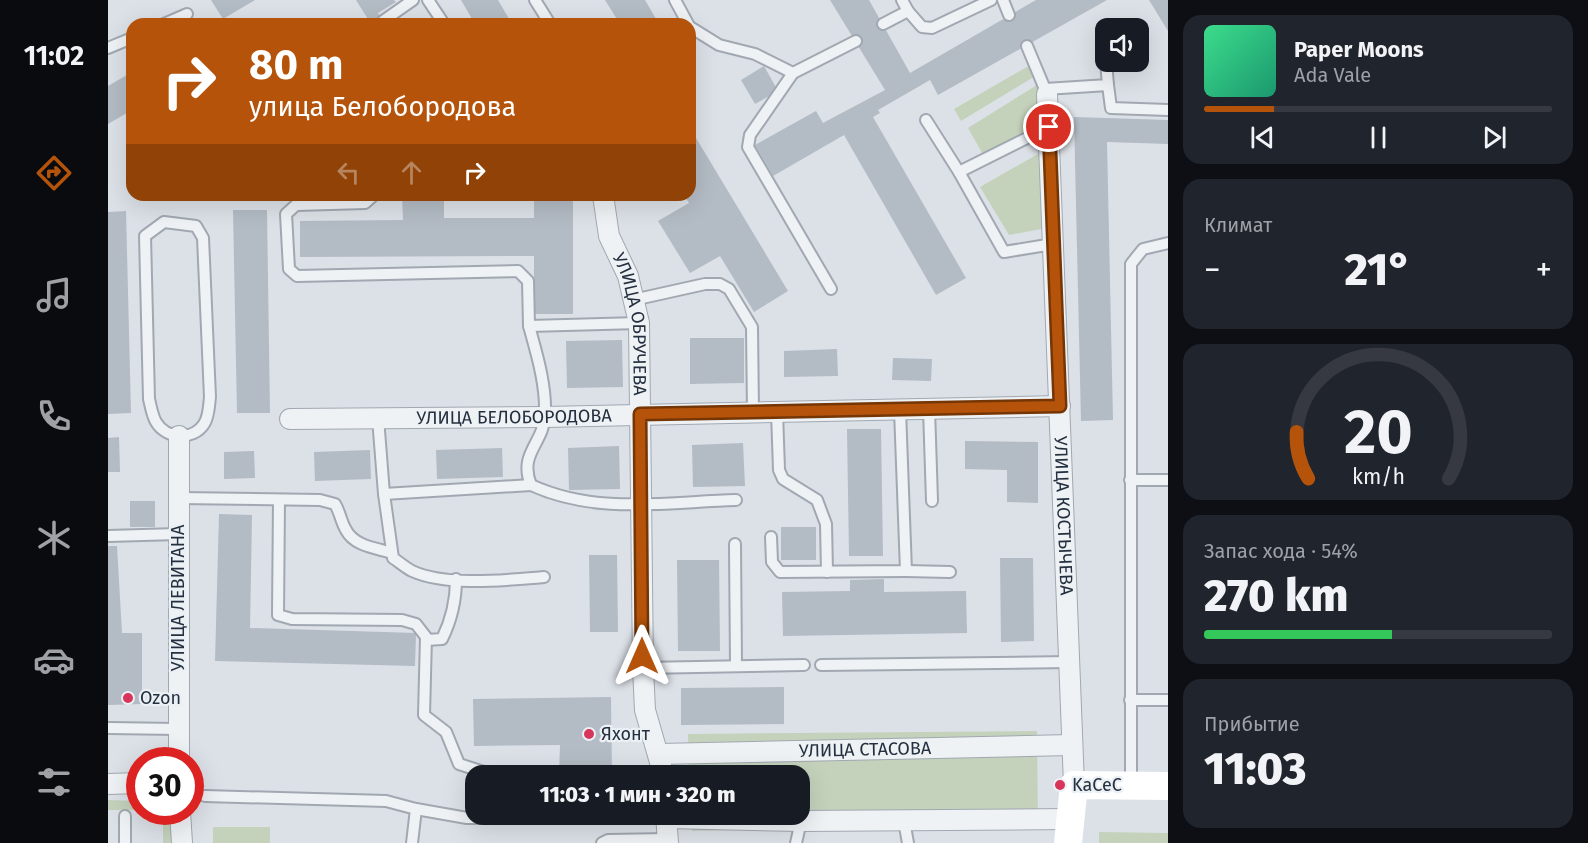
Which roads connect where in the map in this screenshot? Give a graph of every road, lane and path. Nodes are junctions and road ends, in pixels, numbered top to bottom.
1 (413, 0) edge
2 (428, 0) edge
3 (535, 0) edge
4 (675, 0) edge
5 (902, 0) edge
6 (991, 0) edge
7 (1003, 0) edge
8 (908, 11) junction
9 (187, 14) dead end
10 (1009, 15) dead end
11 (178, 18) edge
12 (387, 18) edge
13 (440, 18) edge
14 (546, 18) edge
15 (685, 18) edge
16 (883, 24) dead end
17 (696, 30) edge
18 (126, 40) edge
19 (856, 40) dead end
20 (1027, 46) dead end
21 (108, 48) edge
22 (1107, 72) edge
23 (793, 73) junction
24 (1108, 85) junction
25 (1046, 92) junction
26 (1168, 110) edge
27 (926, 120) dead end
28 (1049, 127) junction
29 (959, 172) junction
30 (367, 201) edge
31 (604, 201) edge
32 (1168, 243) edge
33 (1053, 244) junction
34 (831, 289) dead end
35 (633, 300) junction
36 (639, 323) junction
37 (529, 326) junction
38 (1060, 406) junction
39 (929, 409) junction
40 (900, 410) junction
41 (753, 412) junction
42 (777, 412) junction
43 (640, 414) junction
44 (545, 417) junction
45 (378, 418) junction
46 (290, 419) dead end
47 (179, 436) junction
48 (1130, 480) junction
49 (1168, 480) edge
50 (531, 485) junction
51 (384, 494) junction
52 (179, 498) junction
53 (279, 500) junction
54 (736, 500) dead end
55 (932, 501) dead end
56 (641, 502) junction
57 (178, 534) junction
58 (108, 536) edge
59 (771, 537) dead end
60 (735, 544) dead end
61 (392, 553) junction
62 (906, 571) junction
63 (827, 572) junction
64 (950, 572) dead end
65 (544, 577) dead end
66 (456, 579) junction
67 (426, 640) junction
68 (1071, 662) junction
69 (736, 664) junction
70 (804, 664) dead end
71 (821, 665) dead end
72 (643, 668) junction
73 (1130, 700) junction
74 (1168, 700) edge
75 (108, 728) edge
76 (178, 729) junction
77 (1071, 745) junction
78 (178, 747) edge
79 (659, 754) junction
80 (662, 765) edge
81 (465, 766) edge
82 (126, 783) edge
83 (108, 784) edge
84 (1074, 785) junction
85 (1131, 786) junction
86 (1168, 786) edge
87 (205, 796) dead end
88 (416, 808) junction
89 (125, 816) dead end
90 (465, 818) edge
91 (810, 821) edge
92 (904, 821) junction
93 (181, 825) edge
94 (667, 825) edge
95 (800, 825) edge
96 (1069, 831) edge
97 (668, 841) edge
98 (125, 843) edge
99 (182, 843) edge
100 (412, 843) edge
101 (602, 843) edge
102 (795, 843) edge
103 (908, 843) edge

1 - 12 lane
2 - 13 lane
3 - 14 lane
4 - 15 lane
5 - 8 lane
6 - 8 lane
7 - 10 lane
8 - 16 lane
9 - 11 lane
17 - 23 lane
18 - 21 lane
19 - 23 lane
20 - 25 lane, УЛИЦА КОСТЫЧЕВА
22 - 24 lane
23 - 34 lane
24 - 25 lane
24 - 26 lane
25 - 28 street, УЛИЦА КОСТЫЧЕВА
27 - 29 lane
28 - 29 lane
28 - 33 street, УЛИЦА КОСТЫЧЕВА
29 - 33 lane
30 - 37 lane
31 - 35 street, УЛИЦА ОБРУЧЕВА
32 - 48 lane
33 - 38 street, УЛИЦА КОСТЫЧЕВА
35 - 36 street, УЛИЦА ОБРУЧЕВА
35 - 41 lane
36 - 37 lane
36 - 43 street, УЛИЦА ОБРУЧЕВА
37 - 44 lane
38 - 39 street, УЛИЦА БЕЛОБОРОДОВА
38 - 68 street, УЛИЦА КОСТЫЧЕВА
39 - 40 street, УЛИЦА БЕЛОБОРОДОВА
39 - 55 lane
40 - 42 street, УЛИЦА БЕЛОБОРОДОВА
40 - 62 lane
41 - 42 street, УЛИЦА БЕЛОБОРОДОВА
41 - 43 street, УЛИЦА БЕЛОБОРОДОВА
42 - 63 lane
43 - 44 street, УЛИЦА БЕЛОБОРОДОВА
43 - 56 street, УЛИЦА ОБРУЧЕВА
44 - 45 street, УЛИЦА БЕЛОБОРОДОВА
44 - 50 lane
45 - 46 street, УЛИЦА БЕЛОБОРОДОВА
45 - 51 lane
47 - 47 lane
47 - 52 street, УЛИЦА ЛЕВИТАНА
48 - 49 lane
48 - 73 lane
50 - 51 lane
50 - 56 lane
51 - 61 lane
52 - 53 lane
52 - 57 street, УЛИЦА ЛЕВИТАНА
53 - 61 lane
53 - 67 lane
54 - 56 lane
56 - 72 street, УЛИЦА ОБРУЧЕВА
57 - 58 lane
57 - 76 street, УЛИЦА ЛЕВИТАНА
59 - 63 lane
60 - 69 lane
61 - 66 lane
62 - 63 lane
62 - 64 lane
65 - 66 lane
66 - 67 lane
67 - 81 lane
68 - 71 lane
68 - 77 street, УЛИЦА КОСТЫЧЕВА
69 - 70 lane
69 - 72 lane
72 - 79 street, УЛИЦА ОБРУЧЕВА
73 - 74 lane
73 - 85 lane
75 - 76 lane
76 - 78 street, УЛИЦА ЛЕВИТАНА
77 - 79 street, УЛИЦА СТАСОВА
77 - 84 street, УЛИЦА КОСТЫЧЕВА
79 - 80 street, УЛИЦА ОБРУЧЕВА
82 - 83 street
84 - 85 street
84 - 96 street, УЛИЦА КОСТЫЧЕВА
85 - 86 street
87 - 88 lane
88 - 90 lane
88 - 100 lane
89 - 98 lane
91 - 92 street
92 - 96 street
92 - 103 lane
93 - 99 street
94 - 97 street
95 - 102 lane
97 - 101 lane

